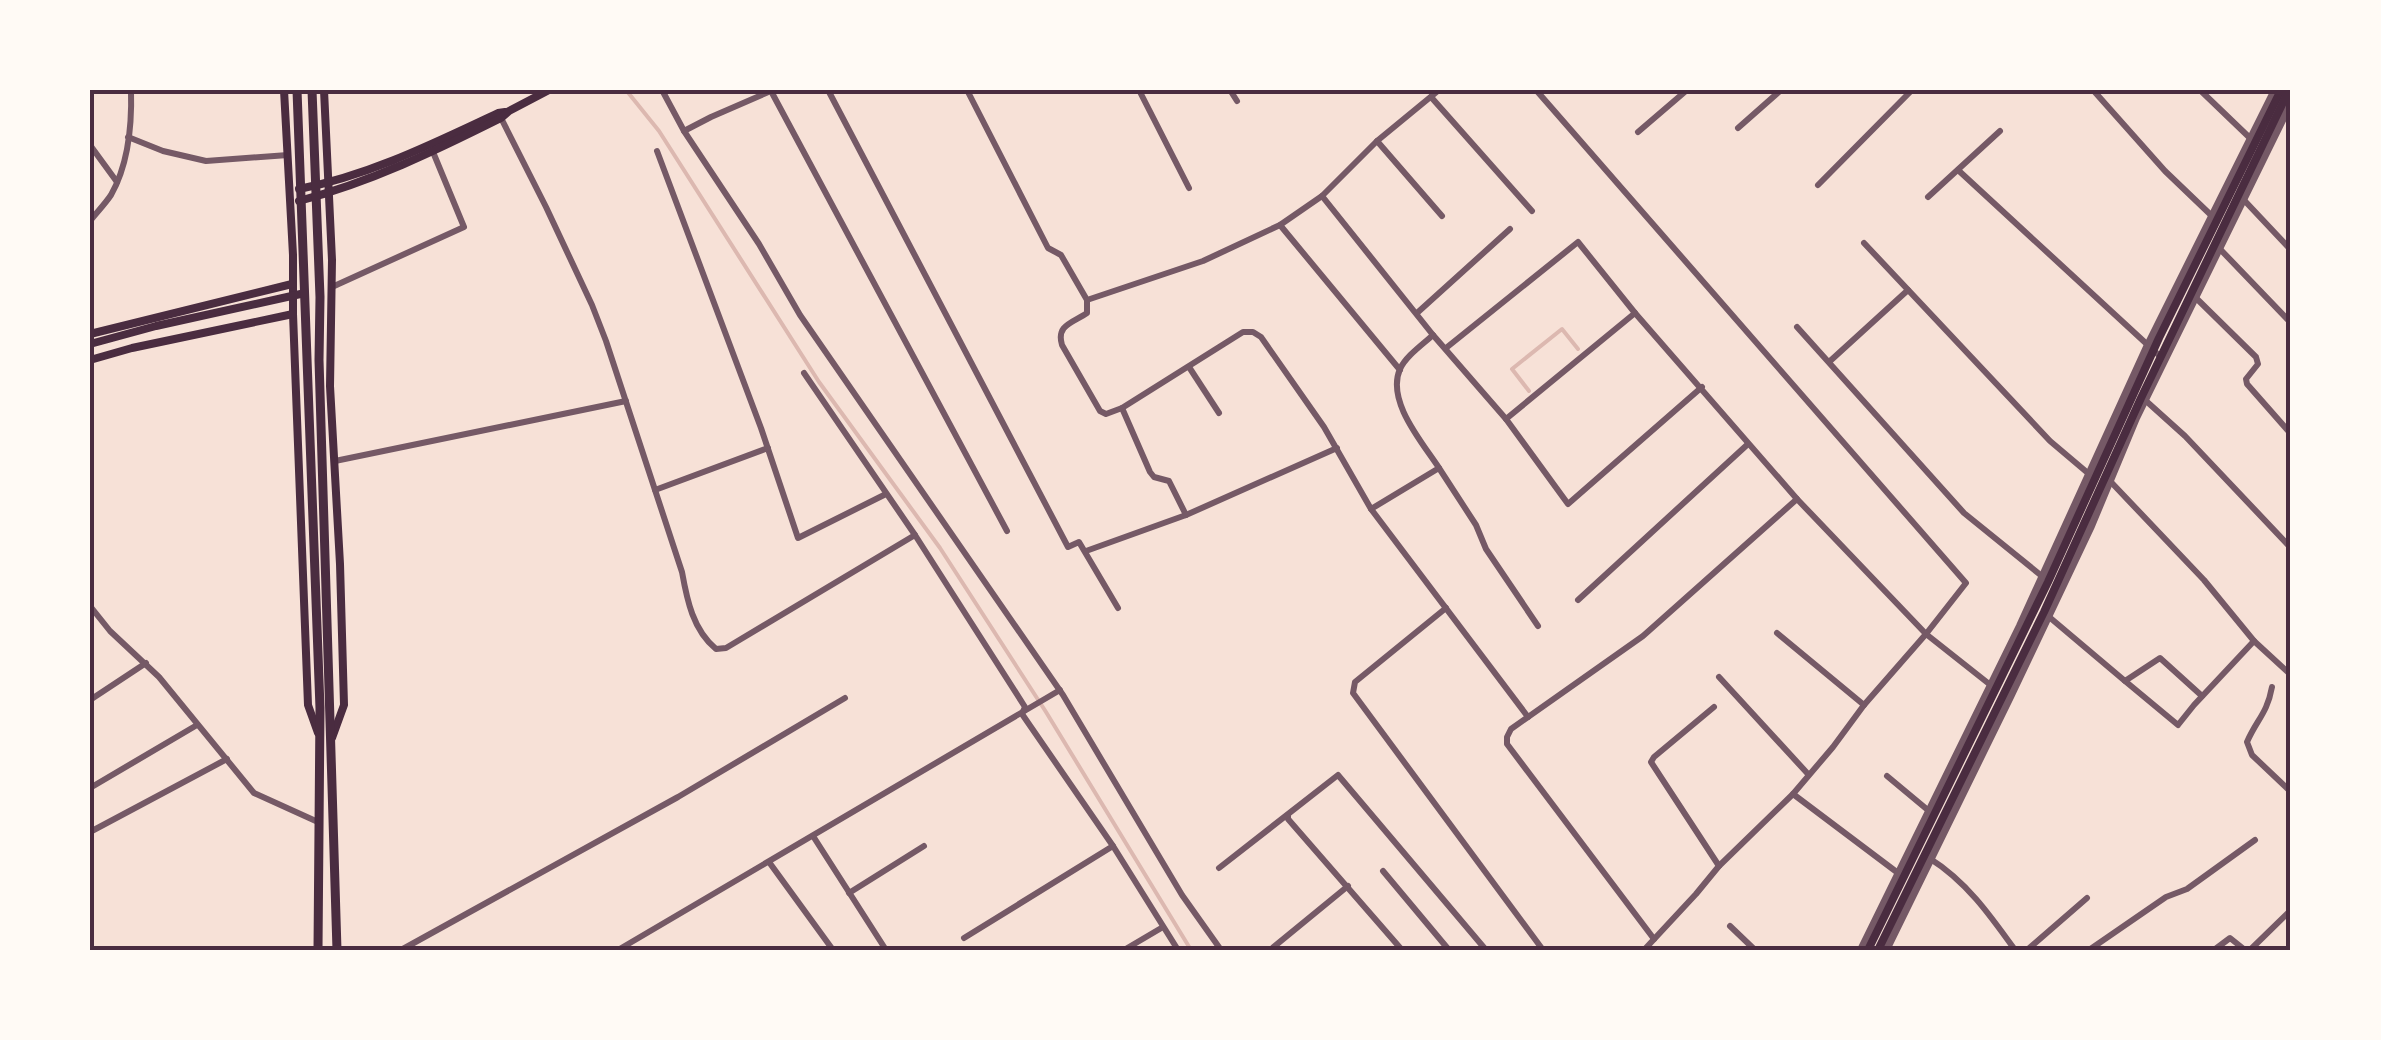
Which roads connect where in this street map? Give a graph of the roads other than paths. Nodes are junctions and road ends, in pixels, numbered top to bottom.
1 (131, 90) edge
2 (284, 90) edge
3 (298, 90) edge
4 (312, 90) edge
5 (324, 90) edge
6 (550, 90) edge
7 (662, 90) edge
8 (828, 90) edge
9 (967, 90) edge
10 (1139, 90) edge
11 (1230, 90) edge
12 (1439, 90) edge
13 (1536, 90) edge
14 (1687, 90) edge
15 (1781, 90) edge
16 (1912, 90) edge
17 (2093, 90) edge
18 (2200, 90) edge
19 (2278, 90) edge
20 (2289, 90) edge
21 (772, 91) edge
22 (1431, 97) junction
23 (1236, 100) dead end
24 (2291, 102) edge
25 (500, 115) junction
26 (1738, 128) dead end
27 (2000, 131) dead end
28 (684, 132) junction
29 (1638, 132) dead end
30 (128, 137) junction
31 (2250, 139) junction
32 (1377, 142) junction
33 (90, 145) edge
34 (656, 151) dead end
35 (433, 152) junction
36 (288, 155) junction
37 (1958, 170) junction
38 (117, 182) junction
39 (1818, 185) dead end
40 (328, 188) junction
41 (1190, 188) dead end
42 (290, 191) junction
43 (1322, 196) junction
44 (1928, 197) dead end
45 (2243, 199) junction
46 (290, 203) junction
47 (1532, 211) dead end
48 (1442, 216) dead end
49 (2212, 217) junction
50 (90, 220) edge
51 (1280, 224) junction
52 (1510, 229) dead end
53 (1864, 243) dead end
54 (2220, 248) junction
55 (2291, 250) edge
56 (292, 284) junction
57 (332, 287) junction
58 (1908, 290) junction
59 (305, 293) junction
60 (2195, 298) junction
61 (1087, 300) junction
62 (1635, 312) junction
63 (1416, 313) junction
64 (293, 314) junction
65 (2291, 323) edge
66 (1797, 326) dead end
67 (90, 334) edge
68 (332, 335) junction
69 (1433, 335) junction
70 (90, 344) edge
71 (295, 344) junction
72 (2148, 345) junction
73 (332, 346) junction
74 (1446, 348) junction
75 (90, 360) edge
76 (2164, 360) junction
77 (1828, 362) junction
78 (1188, 367) junction
79 (1400, 370) junction
80 (804, 373) dead end
81 (1702, 387) junction
82 (2145, 400) junction
83 (626, 401) junction
84 (1122, 408) junction
85 (1220, 414) dead end
86 (1506, 419) junction
87 (2291, 434) edge
88 (1748, 444) junction
89 (768, 448) junction
90 (1336, 448) junction
91 (335, 461) junction
92 (1439, 468) junction
93 (2090, 474) junction
94 (2110, 481) junction
95 (656, 490) junction
96 (886, 494) junction
97 (1797, 499) junction
98 (1371, 509) junction
99 (1186, 515) junction
100 (1007, 531) dead end
101 (915, 535) junction
102 (2291, 548) edge
103 (1086, 552) junction
104 (2042, 576) junction
105 (1578, 600) dead end
106 (90, 606) edge
107 (1118, 608) dead end
108 (1446, 608) junction
109 (2048, 616) junction
110 (1538, 626) dead end
111 (1777, 633) dead end
112 (1926, 634) junction
113 (2254, 641) junction
114 (146, 663) junction
115 (2291, 675) edge
116 (1719, 677) dead end
117 (2126, 681) junction
118 (1991, 686) junction
119 (2272, 687) dead end
120 (1060, 690) junction
121 (2202, 696) junction
122 (2010, 697) junction
123 (845, 698) dead end
124 (90, 700) edge
125 (1864, 705) junction
126 (1714, 708) dead end
127 (1022, 714) junction
128 (1528, 717) junction
129 (197, 725) junction
130 (320, 738) junction
131 (332, 738) junction
132 (226, 759) junction
133 (1808, 774) junction
134 (1886, 776) dead end
135 (90, 788) edge
136 (2291, 792) edge
137 (1793, 794) junction
138 (1929, 811) junction
139 (1288, 816) junction
140 (318, 822) junction
141 (90, 832) edge
142 (813, 836) junction
143 (2255, 840) dead end
144 (924, 846) dead end
145 (1112, 846) junction
146 (1911, 846) junction
147 (1931, 859) junction
148 (768, 862) junction
149 (1719, 866) junction
150 (1219, 868) dead end
151 (1383, 871) dead end
152 (1898, 873) junction
153 (1348, 886) junction
154 (849, 893) junction
155 (2087, 898) dead end
156 (2291, 910) edge
157 (1163, 926) junction
158 (1730, 926) dead end
159 (964, 938) dead end
160 (1654, 939) junction
161 (318, 950) edge
162 (337, 950) edge
163 (400, 950) edge
164 (618, 950) edge
165 (833, 950) edge
166 (886, 950) edge
167 (1124, 950) edge
168 (1178, 950) edge
169 (1221, 950) edge
170 (1270, 950) edge
171 (1402, 950) edge
172 (1450, 950) edge
173 (1486, 950) edge
174 (1543, 950) edge
175 (1644, 950) edge
176 (1755, 950) edge
177 (1865, 950) edge
178 (1878, 950) edge
179 (1886, 950) edge
180 (2015, 950) edge
181 (2028, 950) edge
182 (2089, 950) edge
183 (2214, 950) edge
184 (2248, 950) edge

1 - 30 street
2 - 36 main road
3 - 59 main road
4 - 131 main road
5 - 40 main road
6 - 25 main road
7 - 28 street
8 - 103 street
9 - 61 street
10 - 41 street
11 - 23 street
12 - 22 street
13 - 112 street
14 - 29 street
15 - 26 street
16 - 39 street
17 - 49 street
18 - 31 street
19 - 31 street
19 - 177 main road
20 - 178 main road
21 - 28 street
21 - 100 street
22 - 32 street
22 - 47 street
24 - 45 street
25 - 35 main road
25 - 40 main road
25 - 83 street
27 - 37 street
28 - 120 street
30 - 36 street
30 - 38 street
31 - 49 street
32 - 43 street
32 - 48 street
33 - 38 street
34 - 89 street
35 - 40 main road
35 - 57 street
36 - 42 main road
37 - 44 street
37 - 72 street
38 - 50 street
40 - 42 main road
40 - 46 main road
40 - 57 main road
42 - 46 main road
43 - 51 street
43 - 63 street
45 - 54 street
45 - 55 street
46 - 56 main road
49 - 72 street
51 - 61 street
51 - 79 street
52 - 63 street
53 - 58 street
54 - 60 street
54 - 65 street
56 - 64 main road
56 - 67 main road
57 - 68 main road
58 - 77 street
58 - 93 street
59 - 70 main road
59 - 130 main road
60 - 76 street
60 - 87 street
61 - 84 street
62 - 74 street
62 - 81 street
62 - 86 street
63 - 69 street
64 - 71 main road
64 - 75 main road
66 - 77 street
68 - 71 main road
68 - 73 main road
69 - 74 street
69 - 79 street
71 - 73 main road
71 - 130 main road
72 - 76 street
72 - 93 street
73 - 91 main road
74 - 86 street
76 - 82 street
77 - 104 street
78 - 84 street
78 - 85 street
78 - 90 street
79 - 92 street
80 - 96 street
81 - 86 street
81 - 88 street
82 - 94 street
82 - 102 street
83 - 91 street
83 - 95 street
84 - 99 street
88 - 97 street
88 - 105 street
89 - 95 street
89 - 96 street
90 - 98 street
90 - 99 street
91 - 131 main road
92 - 98 street
92 - 110 street
93 - 104 street
94 - 109 street
94 - 113 street
95 - 101 street
96 - 101 street
97 - 112 street
97 - 128 street
98 - 108 street
99 - 103 street
101 - 127 street
103 - 107 street
104 - 118 street
106 - 114 street
108 - 128 street
108 - 174 street
109 - 117 street
109 - 122 street
111 - 125 street
112 - 118 street
112 - 125 street
113 - 115 street
113 - 121 street
114 - 124 street
114 - 129 street
116 - 133 street
117 - 121 street
117 - 121 street
118 - 122 street
118 - 138 street
119 - 136 street
120 - 127 street
120 - 169 street
122 - 147 street
123 - 163 street
125 - 133 street
126 - 149 street
127 - 142 street
127 - 145 street
128 - 160 street
129 - 132 street
129 - 135 street
130 - 140 main road
131 - 162 main road
132 - 140 street
132 - 141 street
133 - 137 street
134 - 138 street
137 - 149 street
137 - 152 street
138 - 146 street
139 - 150 street
139 - 153 street
139 - 173 street
140 - 161 main road
142 - 148 street
142 - 154 street
143 - 182 street
144 - 154 street
145 - 157 street
145 - 159 street
146 - 147 street
146 - 152 street
147 - 179 street
147 - 180 street
148 - 164 street
148 - 165 street
149 - 160 street
151 - 172 street
152 - 177 street
153 - 170 street
153 - 171 street
154 - 166 street
155 - 181 street
156 - 184 street
157 - 167 street
157 - 168 street
158 - 176 street
160 - 175 street
183 - 184 street

